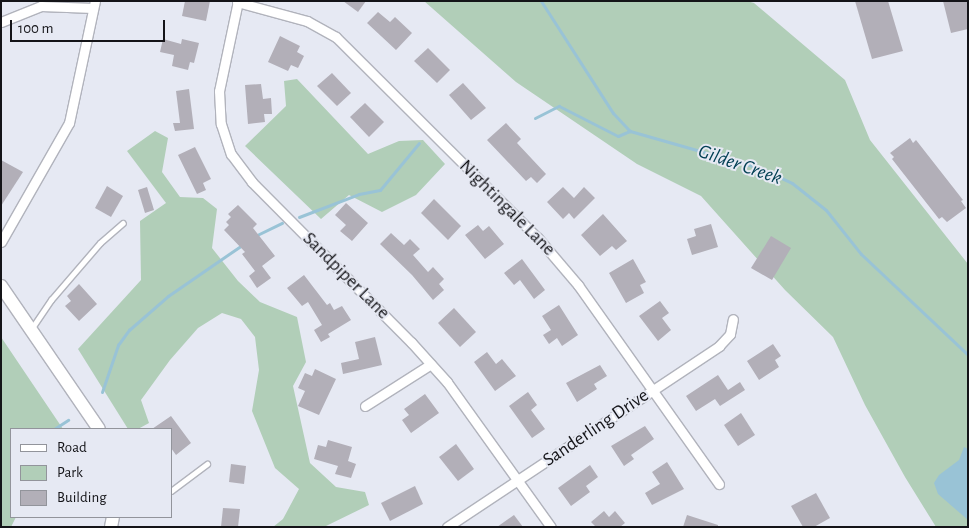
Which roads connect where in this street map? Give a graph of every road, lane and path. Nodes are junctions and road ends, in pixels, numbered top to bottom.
1 (237, 2) edge
2 (94, 5) edge
3 (1, 22) edge
4 (123, 222) dead end
5 (1, 242) edge
6 (1, 286) edge
7 (733, 319) dead end
8 (31, 329) junction
9 (431, 364) junction
10 (652, 391) junction
11 (365, 406) dead end
12 (97, 428) edge
13 (207, 464) dead end
14 (516, 481) junction
15 (719, 484) dead end
16 (172, 490) edge
17 (447, 527) edge
18 (551, 527) edge

1 - 9 street, Sandpiper Lane
1 - 10 street, Nightingale Lane
2 - 3 street
2 - 5 street
4 - 8 lane
6 - 8 street
7 - 10 street, Sanderling Drive
8 - 12 street
9 - 11 street
9 - 14 street, Sandpiper Lane
10 - 14 street, Sanderling Drive
10 - 15 street, Nightingale Lane
13 - 16 lane
14 - 17 street, Sanderling Drive
14 - 18 street, Sandpiper Lane

